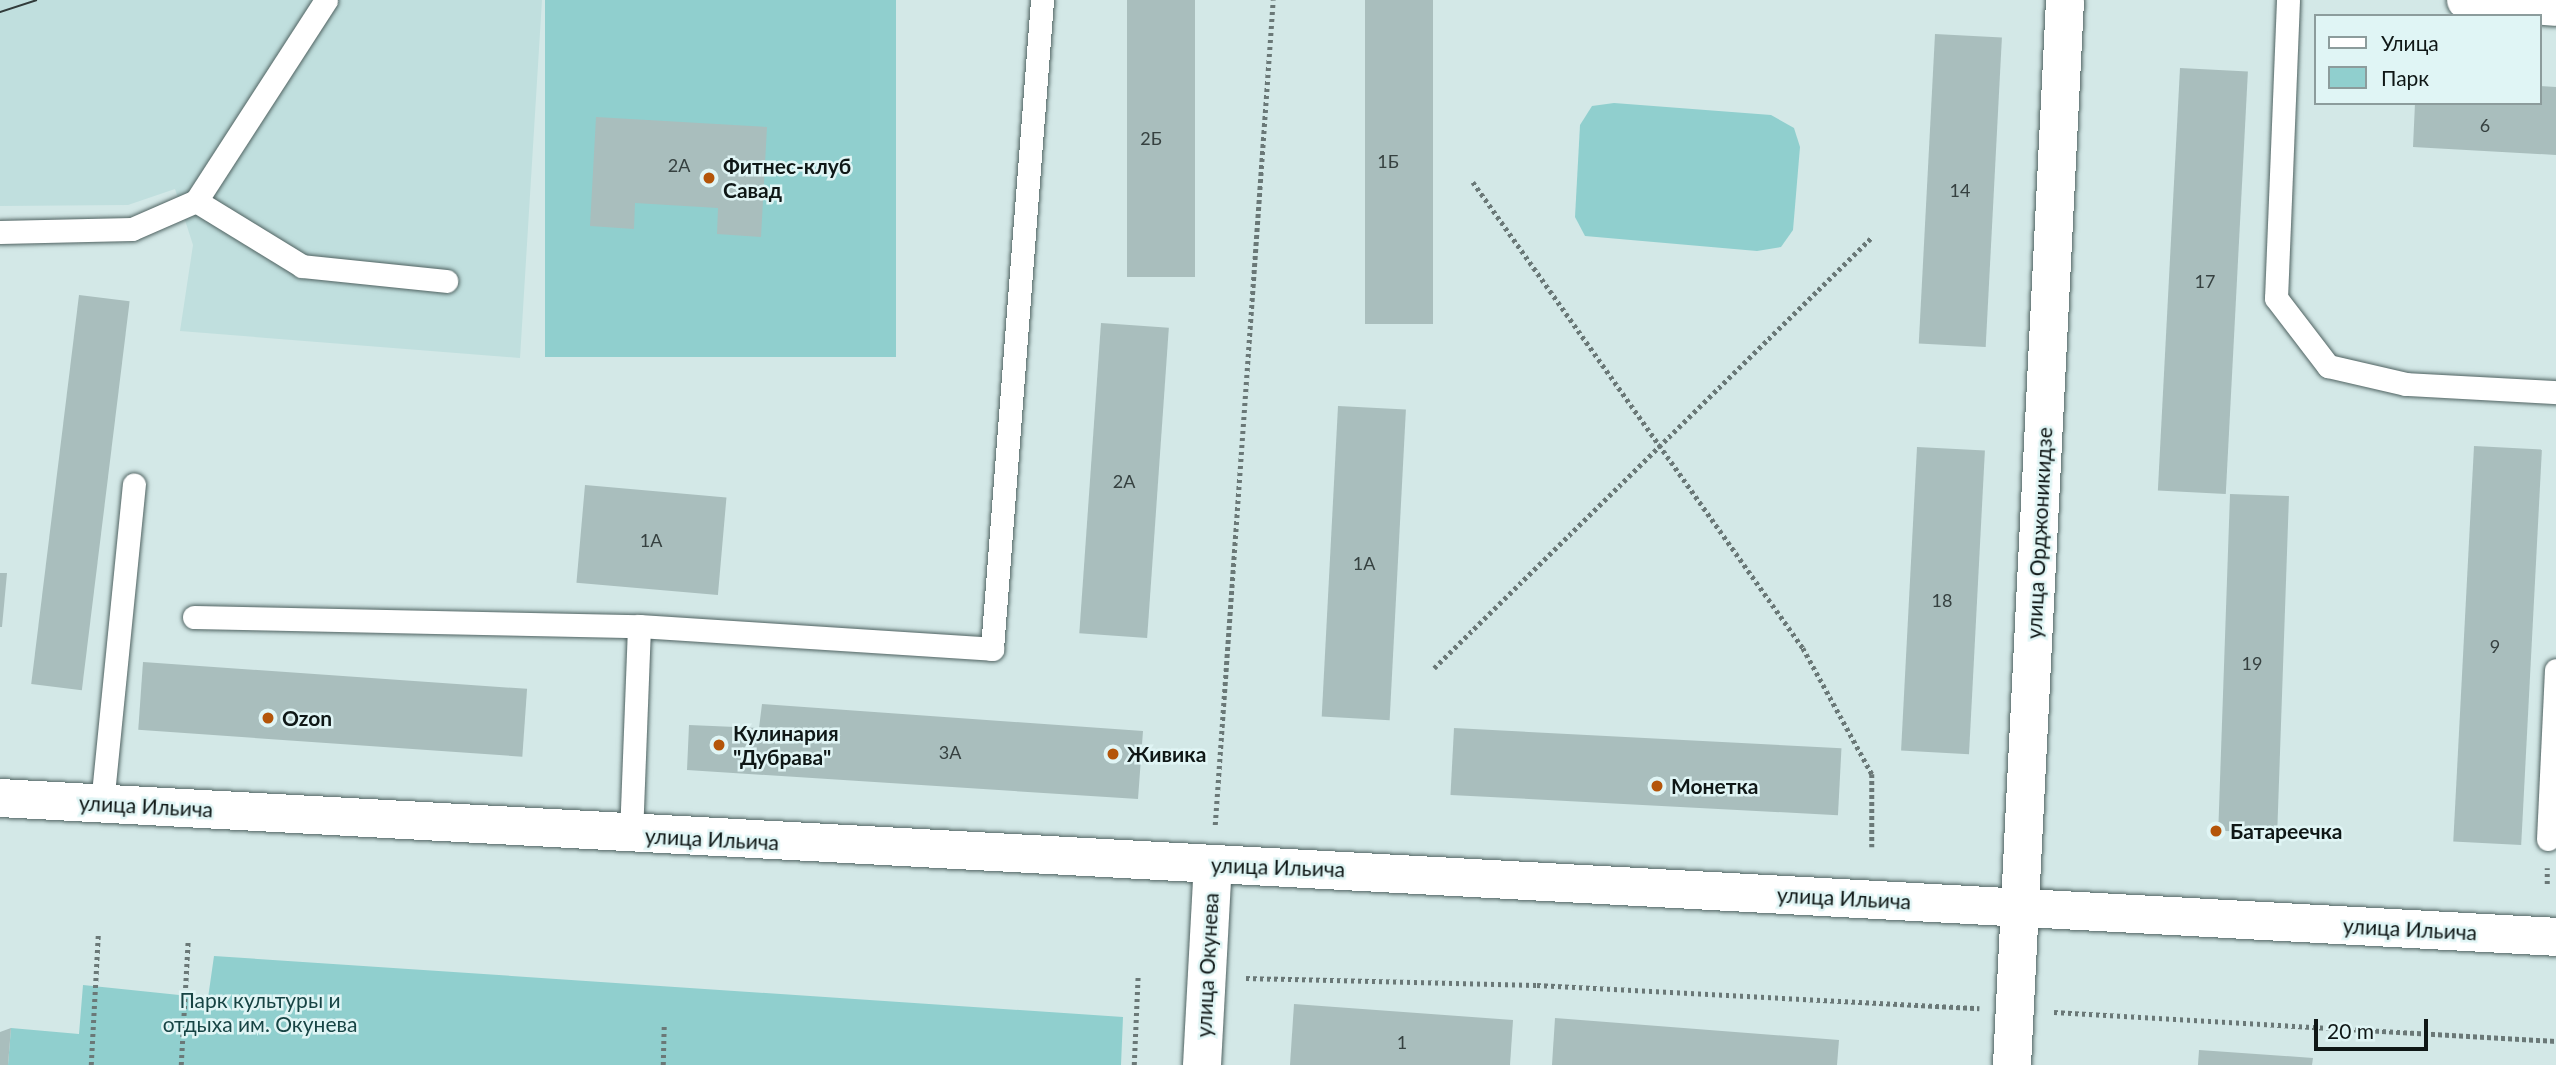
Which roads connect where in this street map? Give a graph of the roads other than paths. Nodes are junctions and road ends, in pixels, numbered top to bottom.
1 (326, 0) edge
2 (1042, 0) edge
3 (2065, 0) edge
4 (2288, 0) edge
5 (2466, 0) edge
6 (2556, 7) edge
7 (196, 201) junction
8 (0, 232) edge
9 (446, 281) dead end
10 (2556, 392) edge
11 (134, 485) dead end
12 (194, 617) dead end
13 (639, 626) junction
14 (2556, 670) edge
15 (0, 798) edge
16 (103, 804) junction
17 (631, 835) junction
18 (2548, 839) dead end
19 (1213, 864) junction
20 (2021, 908) junction
21 (2556, 937) edge
22 (1202, 1065) edge
23 (2012, 1065) edge

1 - 7 lane
2 - 13 lane
3 - 20 street, улица Орджоникидзе
4 - 10 lane
5 - 6 street
7 - 8 lane
7 - 9 lane
11 - 16 lane
12 - 13 lane
13 - 17 lane
14 - 18 lane
15 - 16 street, улица Ильича
16 - 17 street, улица Ильича
17 - 19 street, улица Ильича
19 - 20 street, улица Ильича
19 - 22 street, улица Окунева
20 - 21 street, улица Ильича
20 - 23 street, улица Орджоникидзе

